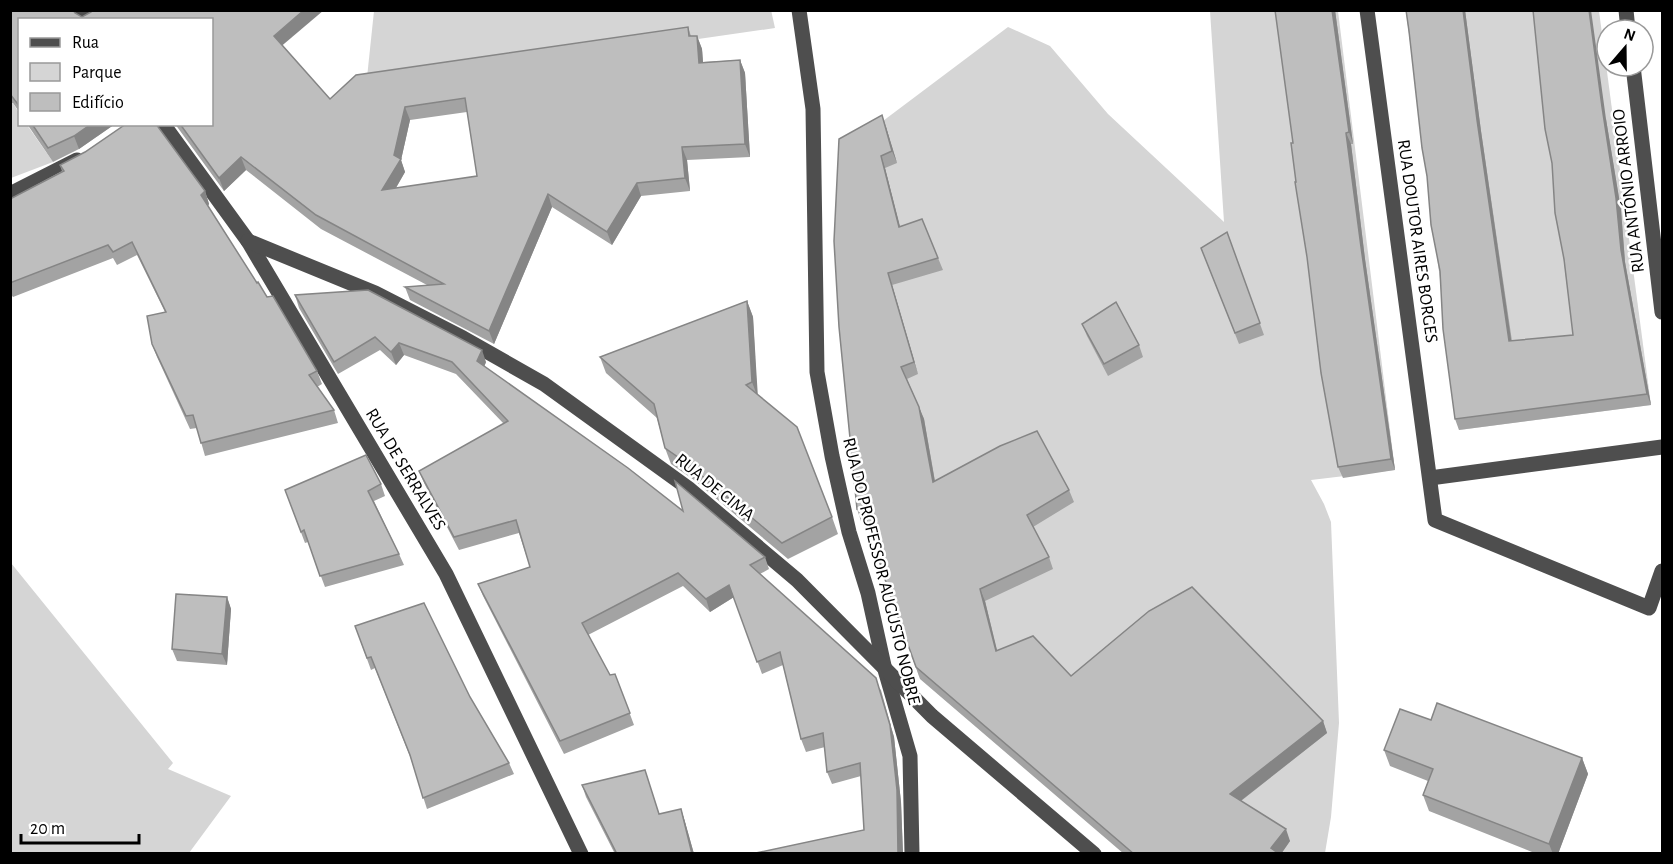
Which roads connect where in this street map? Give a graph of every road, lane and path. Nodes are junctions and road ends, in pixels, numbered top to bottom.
1 (799, 10) edge
2 (1367, 10) edge
3 (1634, 78) edge
4 (164, 126) edge
5 (93, 150) edge
6 (10, 194) edge
7 (248, 241) junction
8 (1662, 312) edge
9 (1662, 447) edge
10 (1430, 478) junction
11 (1662, 571) edge
12 (885, 670) junction
13 (581, 854) edge
14 (912, 854) edge
15 (1094, 854) edge

1 - 12 street, RUA DO PROFESSOR AUGUSTO NOBRE
2 - 10 street, RUA DOUTOR AIRES BORGES
3 - 8 street, RUA ANTÓNIO ARROIO
4 - 7 street, RUA DE SERRALVES
5 - 6 street
7 - 12 street, RUA DE CIMA
7 - 13 street, RUA DE SERRALVES
9 - 10 street
10 - 11 street, RUA DOUTOR AIRES BORGES
12 - 14 street, RUA DO PROFESSOR AUGUSTO NOBRE
12 - 15 street, RUA DE CIMA

